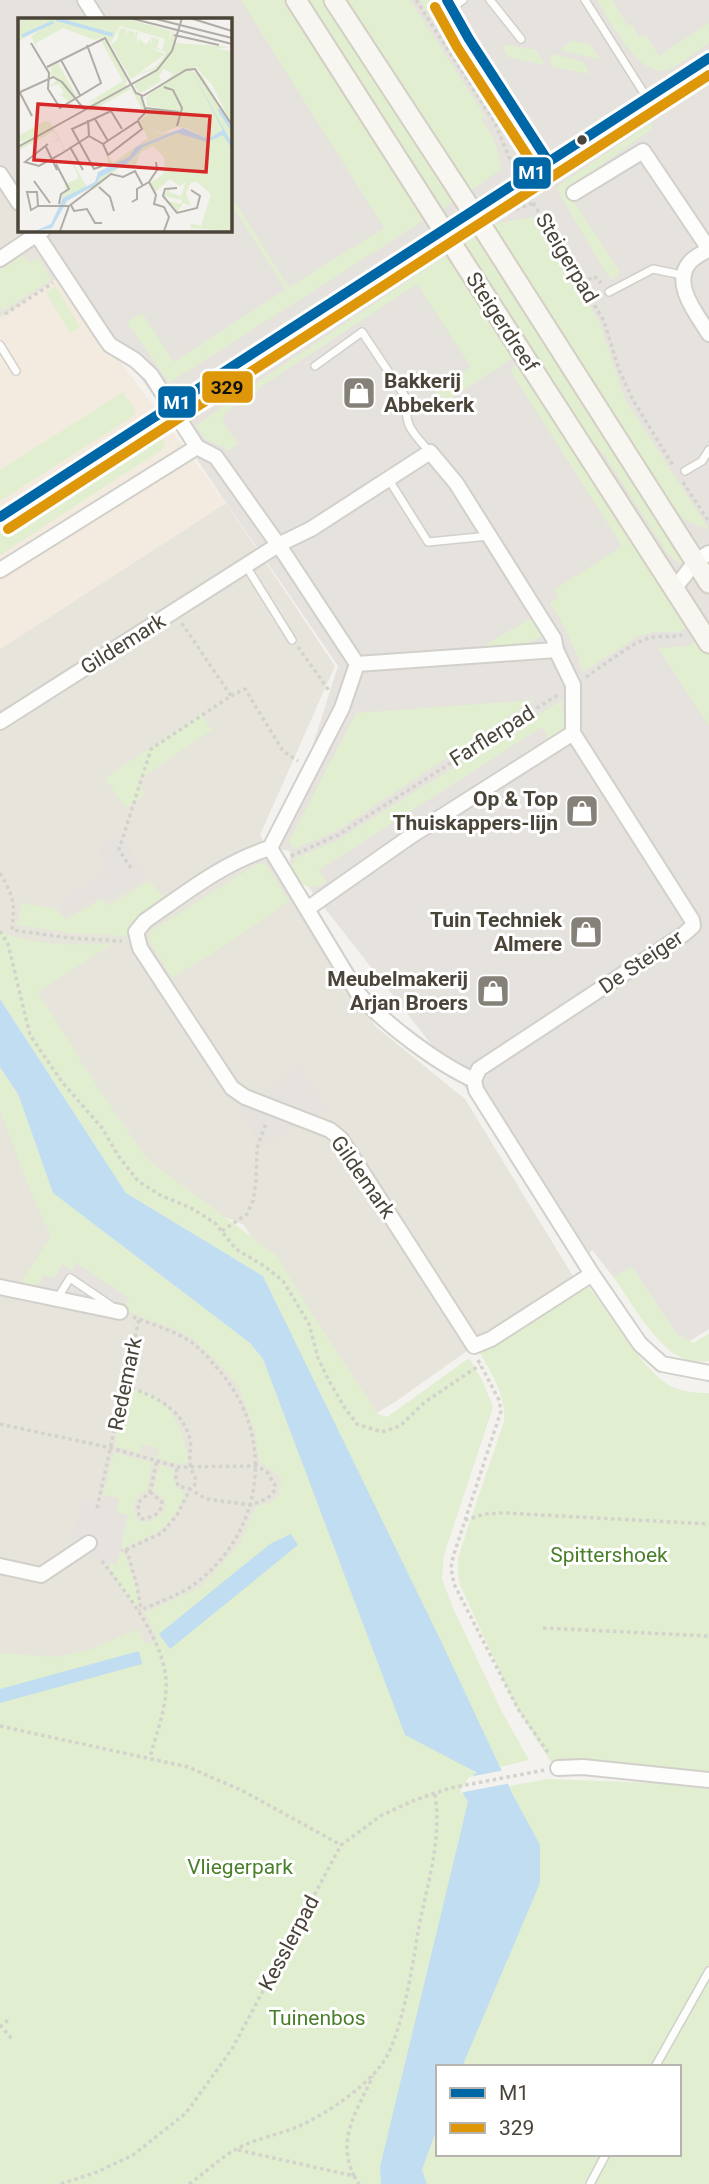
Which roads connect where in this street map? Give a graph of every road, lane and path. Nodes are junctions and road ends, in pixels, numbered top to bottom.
1 (85, 0) edge
2 (296, 0) edge
3 (334, 0) edge
4 (416, 0) edge
5 (447, 0) edge
6 (463, 0) edge
7 (490, 0) edge
8 (585, 0) edge
9 (452, 8) junction
10 (96, 18) edge
11 (521, 39) dead end
12 (709, 58) edge
13 (647, 98) junction
14 (548, 161) junction
15 (0, 174) edge
16 (519, 179) junction
17 (574, 193) dead end
18 (18, 201) edge
19 (534, 203) junction
20 (490, 229) junction
21 (38, 231) edge
22 (709, 249) edge
23 (452, 254) junction
24 (0, 259) edge
25 (682, 275) junction
26 (58, 281) dead end
27 (583, 284) junction
28 (609, 292) joint
29 (5, 314) dead end
30 (709, 334) edge
31 (0, 345) edge
32 (315, 366) dead end
33 (16, 371) dead end
34 (172, 406) junction
35 (184, 425) junction
36 (197, 447) junction
37 (709, 450) edge
38 (430, 452) junction
39 (685, 471) dead end
40 (388, 479) junction
41 (0, 517) edge
42 (709, 522) edge
43 (489, 536) junction
44 (278, 545) junction
45 (246, 566) junction
46 (0, 570) edge
47 (706, 570) edge
48 (674, 589) junction
49 (174, 612) junction
50 (704, 636) edge
51 (292, 640) joint
52 (556, 650) junction
53 (357, 664) junction
54 (573, 685) junction
55 (231, 696) junction
56 (342, 708) junction
57 (0, 722) edge
58 (573, 733) junction
59 (309, 768) junction
60 (270, 848) junction
61 (278, 863) junction
62 (131, 868) dead end
63 (0, 873) edge
64 (307, 909) junction
65 (12, 930) junction
66 (0, 931) edge
67 (139, 941) junction
68 (474, 1080) junction
69 (272, 1107) junction
70 (222, 1231) junction
71 (592, 1273) junction
72 (0, 1287) edge
73 (56, 1299) junction
74 (120, 1312) junction
75 (139, 1319) junction
76 (474, 1346) junction
77 (480, 1365) junction
78 (709, 1373) edge
79 (124, 1386) junction
80 (0, 1424) edge
81 (111, 1448) junction
82 (157, 1460) junction
83 (177, 1466) junction
84 (190, 1466) junction
85 (257, 1466) junction
86 (190, 1489) junction
87 (150, 1492) junction
88 (251, 1505) junction
89 (97, 1508) dead end
90 (465, 1520) junction
91 (709, 1524) edge
92 (89, 1543) dead end
93 (102, 1561) dead end
94 (0, 1566) edge
95 (140, 1610) junction
96 (543, 1628) dead end
97 (709, 1636) edge
98 (0, 1726) edge
99 (150, 1757) junction
100 (558, 1768) junction
101 (709, 1780) edge
102 (435, 1794) junction
103 (341, 1845) junction
104 (709, 1971) edge
105 (8, 2020) dead end
106 (0, 2026) edge
107 (12, 2039) dead end
108 (656, 2065) edge
109 (374, 2073) junction
110 (236, 2149) junction
111 (605, 2156) edge
112 (354, 2176) junction
113 (61, 2184) edge
114 (189, 2184) edge
115 (359, 2184) edge
116 (590, 2184) edge

1 - 10 street
2 - 23 main road, Steigerdreef, bridge
3 - 20 main road, Steigerdreef, bridge
4 - 16 path, Steigerpad
5 - 9 lane
6 - 9 lane
7 - 11 lane
8 - 13 lane
9 - 14 lane
12 - 13 lane
13 - 14 lane
14 - 16 lane
15 - 18 street
16 - 19 path, Steigerpad
16 - 34 lane
17 - 22 street
19 - 20 path
19 - 27 path, Steigerpad
20 - 47 main road, Steigerdreef
21 - 24 street
21 - 34 street
22 - 25 street
23 - 35 path
23 - 48 main road, Steigerdreef
25 - 28 lane
25 - 30 street
26 - 29 path
27 - 28 path
27 - 42 path, Steigerpad
31 - 33 lane
32 - 38 lane
34 - 35 street
34 - 41 lane
35 - 36 street
36 - 44 street
36 - 46 street
37 - 39 lane
38 - 40 street
38 - 43 street
40 - 43 lane
40 - 44 street
43 - 52 street
44 - 45 street, Gildemark
44 - 53 street
45 - 49 street, Gildemark
45 - 51 lane
47 - 48 street
48 - 50 main road, Steigerdreef
49 - 55 path
49 - 57 street, Gildemark
50 - 54 path, Farflerpad
51 - 56 path
52 - 53 street
52 - 54 street
53 - 56 street
54 - 58 street
54 - 61 path, Farflerpad
55 - 59 path
55 - 62 path
56 - 59 street
58 - 64 street
58 - 68 street, De Steiger
59 - 60 street
60 - 61 street
60 - 67 street
61 - 64 street
63 - 65 path
64 - 68 street
65 - 66 path
65 - 67 path
66 - 70 path
67 - 69 street, Gildemark
68 - 71 street
69 - 70 path
69 - 76 street, Gildemark
70 - 77 path
71 - 76 street
71 - 78 street
72 - 73 street, Redemark
73 - 74 street, Redemark
73 - 74 lane, Redemark
74 - 75 path, Redemark
75 - 79 path, Redemark
75 - 85 path, Redemark
76 - 77 path
77 - 90 path
79 - 81 path, Redemark
79 - 84 path
80 - 81 path, Redemark
81 - 82 path
81 - 89 path, Redemark
82 - 83 path
82 - 87 path
83 - 84 path
83 - 86 path
84 - 85 path
84 - 86 path
85 - 88 path, Redemark
85 - 88 path, Redemark
86 - 88 path
86 - 95 path
87 - 87 path
88 - 95 path, Redemark
90 - 91 path
90 - 100 path
92 - 94 street
93 - 95 path
95 - 99 path
96 - 97 path
98 - 99 path
99 - 103 path
100 - 101 street
100 - 102 path, Kesslerpad
102 - 103 path, Kesslerpad
102 - 109 path
103 - 113 path, Kesslerpad
104 - 108 lane
105 - 106 path
106 - 107 path
109 - 110 path
109 - 112 path
110 - 112 path
110 - 114 path
111 - 116 lane
112 - 115 path

